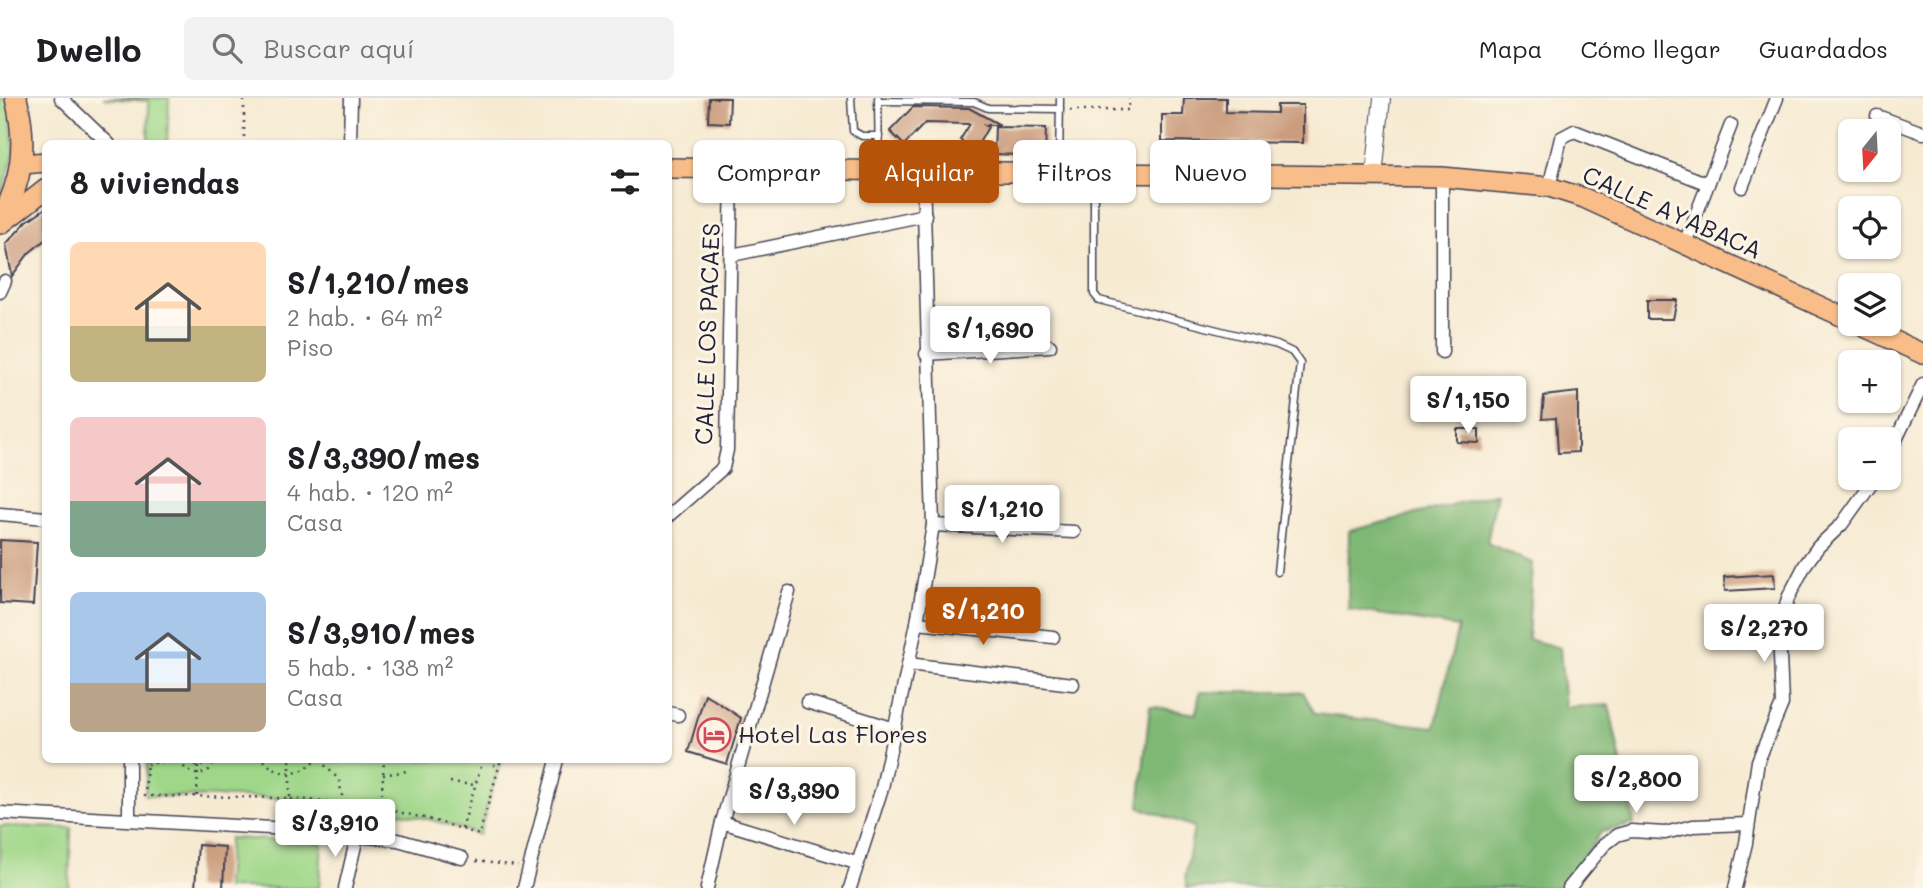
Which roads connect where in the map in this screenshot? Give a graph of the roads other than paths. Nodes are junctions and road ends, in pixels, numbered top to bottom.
1 (16, 98) edge
2 (61, 98) edge
3 (351, 98) edge
4 (851, 98) edge
5 (1060, 98) edge
6 (1382, 98) edge
7 (1777, 98) edge
8 (878, 100) edge
9 (1060, 109) junction
10 (1877, 116) dead end
11 (1731, 125) dead end
12 (1923, 133) edge
13 (879, 136) junction
14 (105, 140) edge
15 (350, 140) edge
16 (879, 140) edge
17 (1060, 140) edge
18 (42, 162) edge
19 (23, 164) junction
20 (672, 168) edge
21 (693, 169) edge
22 (1136, 174) edge
23 (1374, 177) junction
24 (1442, 177) junction
25 (1708, 184) junction
26 (1549, 187) junction
27 (1742, 187) dead end
28 (42, 192) edge
29 (732, 203) edge
30 (924, 203) edge
31 (1094, 203) edge
32 (925, 215) junction
33 (0, 223) edge
34 (1685, 243) junction
35 (732, 255) junction
36 (1838, 314) edge
37 (1884, 336) edge
38 (1050, 345) dead end
39 (1442, 352) dead end
40 (926, 354) junction
41 (1923, 354) edge
42 (1923, 384) edge
43 (1901, 429) edge
44 (1866, 490) edge
45 (672, 513) edge
46 (0, 514) edge
47 (42, 518) edge
48 (933, 525) junction
49 (1074, 532) dead end
50 (1277, 572) dead end
51 (789, 592) dead end
52 (917, 623) junction
53 (1053, 637) dead end
54 (908, 664) junction
55 (1073, 684) dead end
56 (807, 702) dead end
57 (895, 729) junction
58 (129, 763) edge
59 (556, 763) edge
60 (0, 813) edge
61 (129, 818) junction
62 (722, 822) junction
63 (1747, 824) junction
64 (357, 836) junction
65 (462, 858) road end
66 (856, 863) junction
67 (345, 888) edge
68 (524, 888) edge
69 (707, 888) edge
70 (850, 888) edge
71 (1569, 888) edge
72 (1735, 888) edge

1 - 19 highway
2 - 14 street
3 - 15 street
4 - 13 lane
5 - 9 lane
6 - 23 street
7 - 27 street
8 - 9 lane
8 - 13 lane
9 - 17 lane
10 - 12 street
11 - 25 street
13 - 16 lane
18 - 19 main road
19 - 33 highway
20 - 21 main road, CALLE AYABACA
22 - 23 main road, CALLE AYABACA
23 - 24 main road, CALLE AYABACA
24 - 26 main road, CALLE AYABACA
24 - 39 street
25 - 26 street
25 - 34 street
26 - 34 main road, CALLE AYABACA
28 - 33 main road
29 - 35 street, CALLE LOS PACAES
30 - 32 street
31 - 50 lane
32 - 35 street
32 - 40 street
34 - 36 main road, CALLE AYABACA
35 - 45 street, CALLE LOS PACAES
37 - 41 main road
38 - 40 street
40 - 48 street
42 - 43 street
44 - 63 street
46 - 47 street
48 - 49 street
48 - 52 street
51 - 62 street
52 - 53 street
52 - 54 street
54 - 55 street
54 - 57 street
56 - 57 street
57 - 66 street
58 - 61 street
59 - 68 street
60 - 61 street
61 - 64 street
62 - 66 street
62 - 69 street
63 - 71 street
63 - 72 street
64 - 65 street
64 - 67 street
66 - 70 street

